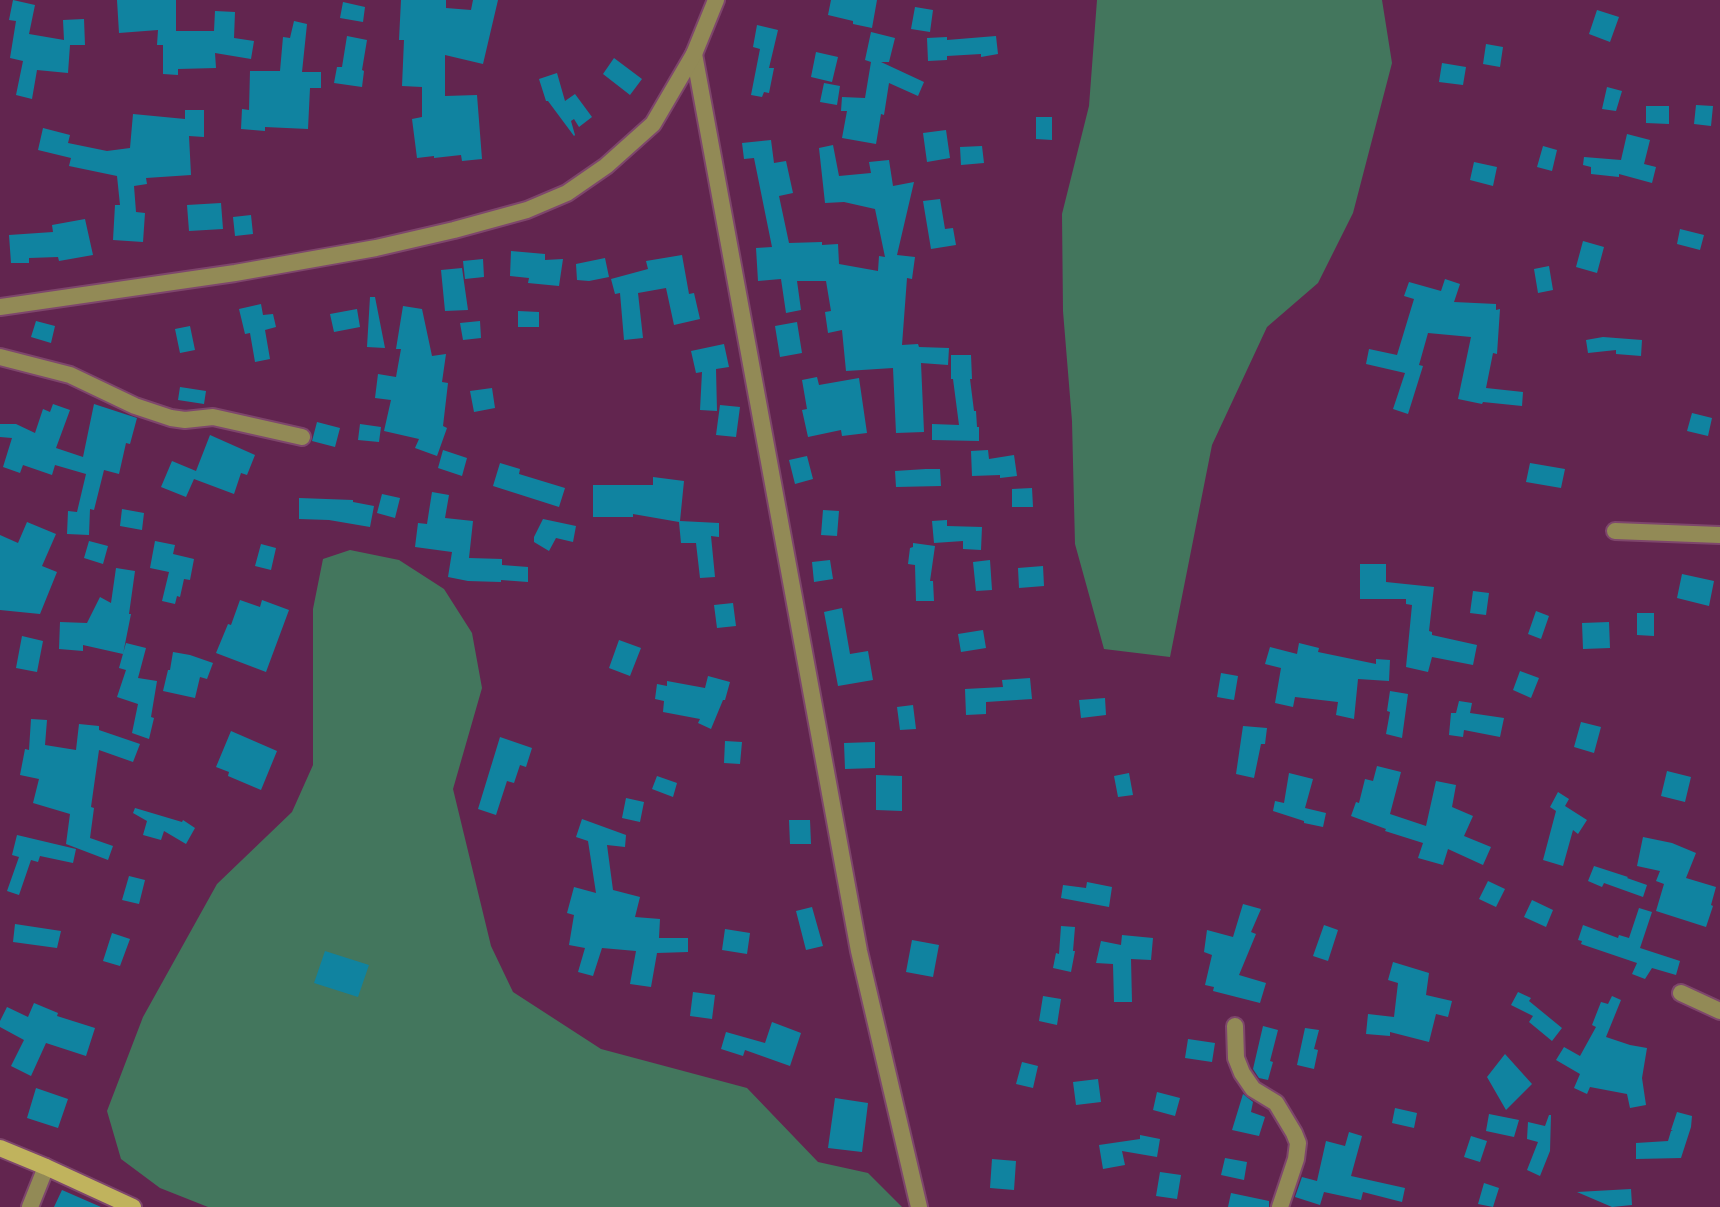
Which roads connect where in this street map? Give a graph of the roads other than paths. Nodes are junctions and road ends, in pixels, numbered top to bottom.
1 (716, 0) edge
2 (694, 54) junction
3 (0, 307) edge
4 (0, 357) edge
5 (302, 437) dead end
6 (1615, 531) dead end
7 (1720, 535) edge
8 (1681, 993) dead end
9 (1720, 1011) edge
10 (1235, 1026) dead end
11 (0, 1148) edge
12 (46, 1167) junction
13 (30, 1207) edge
14 (133, 1207) edge
15 (919, 1207) edge
16 (1280, 1207) edge

1 - 2 street
2 - 3 street
2 - 15 street
4 - 5 street
6 - 7 street
8 - 9 street
10 - 16 street
11 - 12 main road
12 - 13 street
12 - 14 main road

